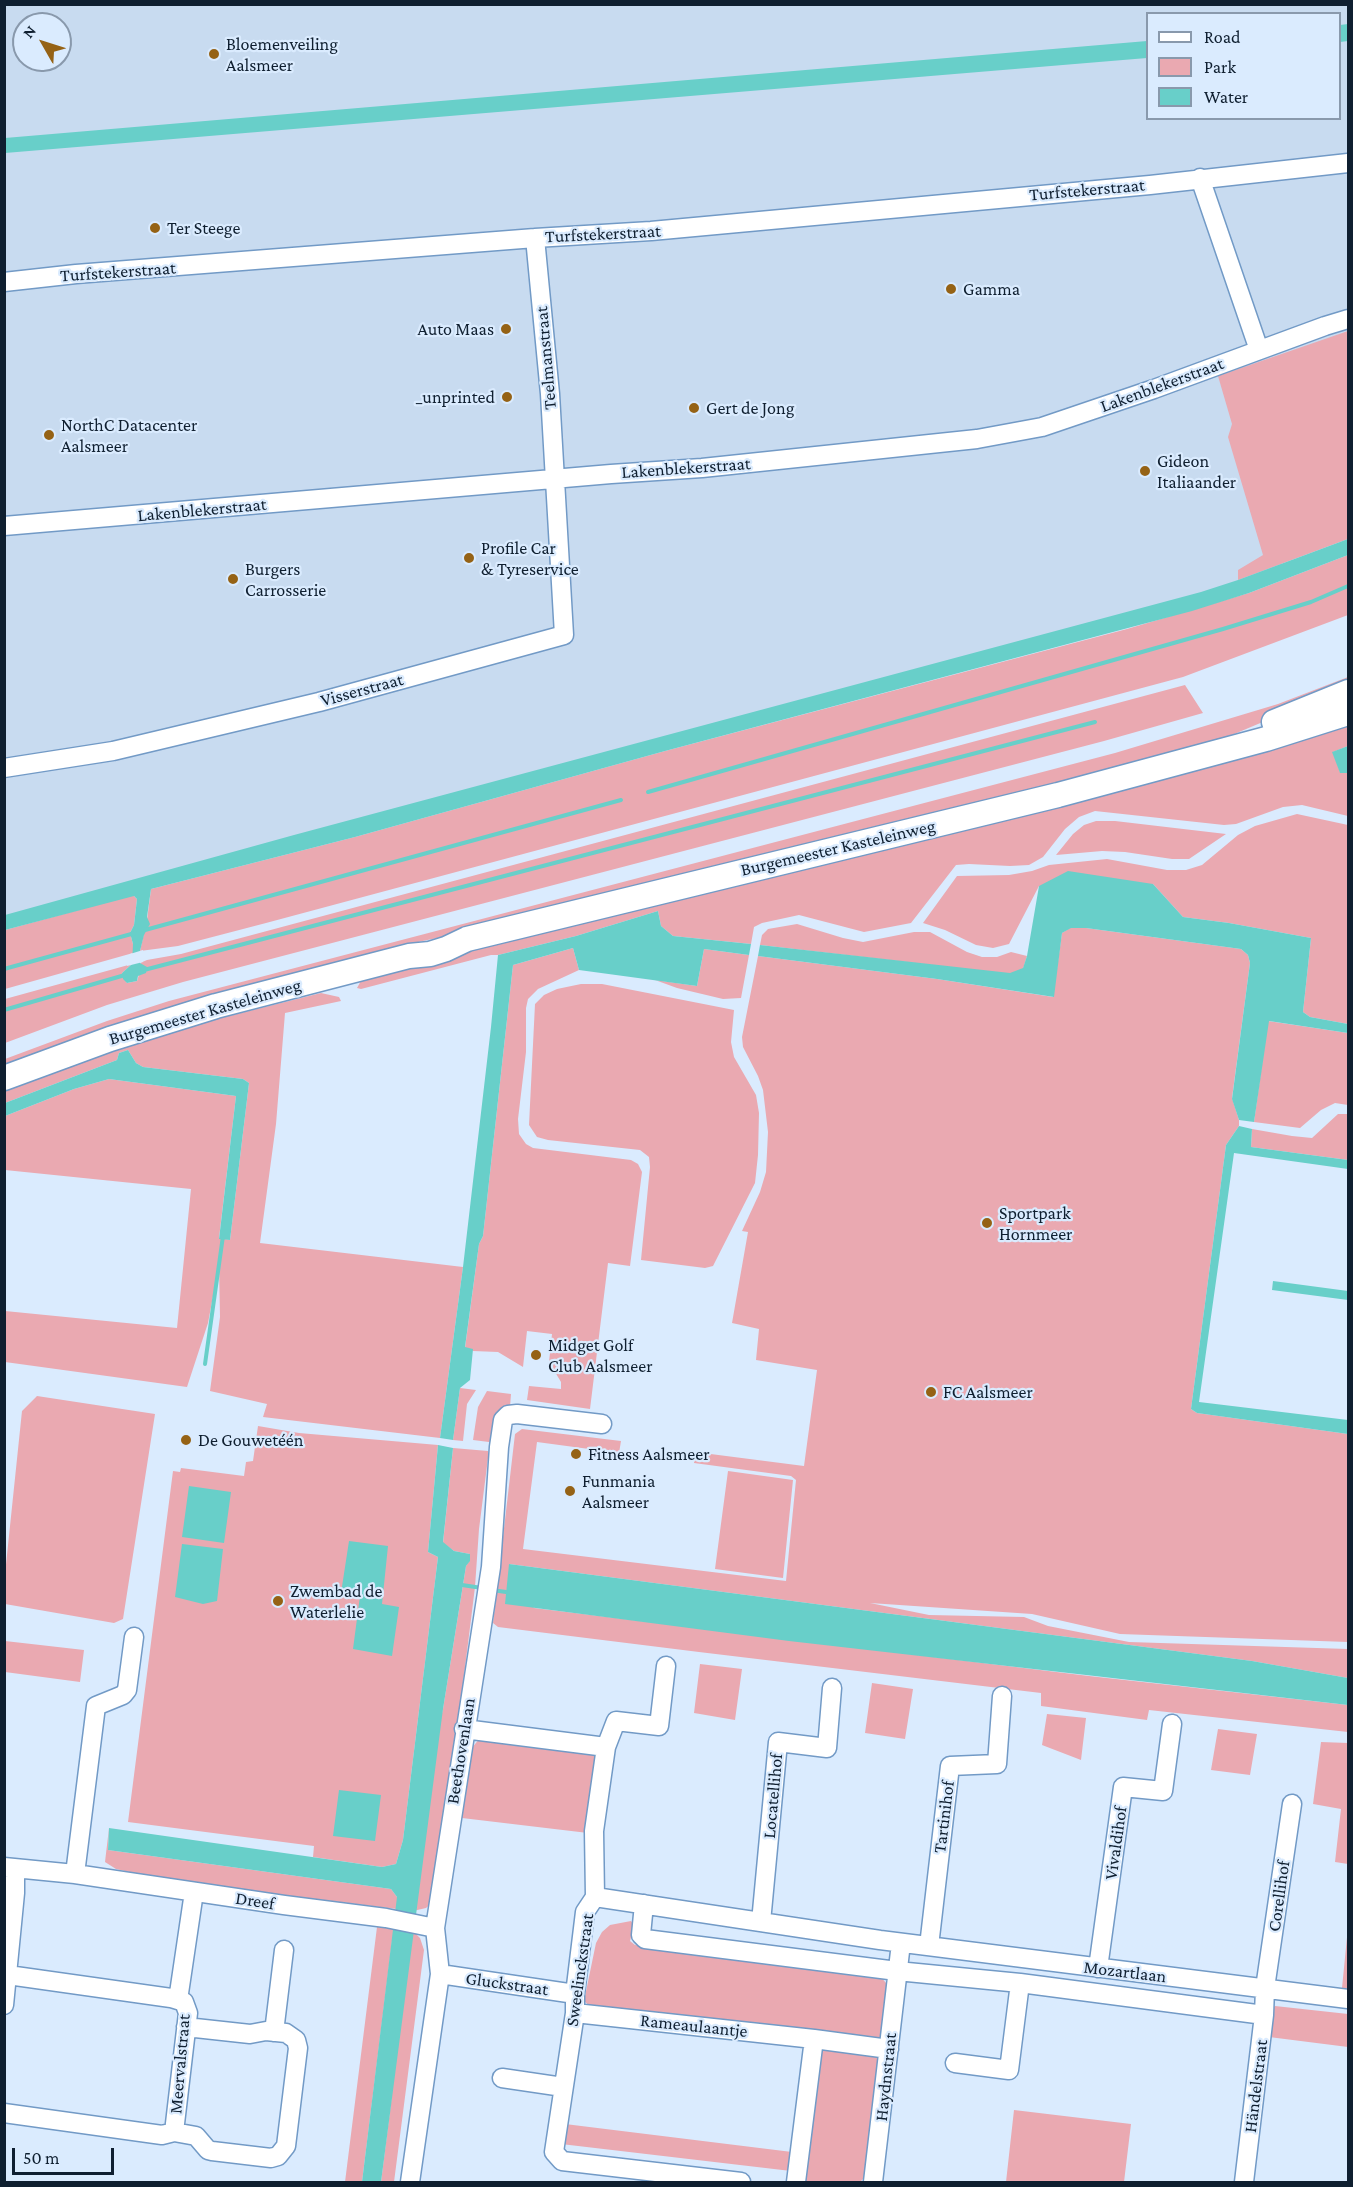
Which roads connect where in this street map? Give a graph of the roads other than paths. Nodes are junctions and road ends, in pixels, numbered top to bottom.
1 (1348, 163) edge
2 (1200, 178) junction
3 (535, 238) junction
4 (4, 282) edge
5 (1348, 319) edge
6 (1259, 350) junction
7 (555, 479) junction
8 (4, 526) edge
9 (1348, 692) edge
10 (1348, 713) edge
11 (1207, 754) junction
12 (4, 768) edge
13 (4, 1078) edge
14 (602, 1424) dead end
15 (134, 1637) dead end
16 (666, 1666) dead end
17 (832, 1688) dead end
18 (1002, 1696) dead end
19 (1172, 1724) dead end
20 (464, 1729) junction
21 (606, 1747) junction
22 (1292, 1804) dead end
23 (10, 1868) edge
24 (75, 1874) junction
25 (194, 1892) junction
26 (10, 1893) edge
27 (595, 1897) junction
28 (644, 1904) junction
29 (761, 1922) junction
30 (426, 1925) junction
31 (901, 1943) junction
32 (929, 1946) junction
33 (284, 1950) dead end
34 (1098, 1968) junction
35 (897, 1971) junction
36 (440, 1974) junction
37 (9, 1975) junction
38 (1020, 1983) junction
39 (1264, 1988) junction
40 (575, 1994) junction
41 (1348, 1999) edge
42 (177, 2000) junction
43 (4, 2005) edge
44 (574, 2013) junction
45 (1264, 2015) junction
46 (186, 2026) junction
47 (274, 2031) junction
48 (814, 2039) junction
49 (889, 2049) junction
50 (956, 2063) dead end
51 (502, 2078) dead end
52 (563, 2087) junction
53 (4, 2113) edge
54 (174, 2132) junction
55 (410, 2182) edge
56 (741, 2182) edge
57 (796, 2182) edge
58 (873, 2182) edge
59 (1244, 2182) edge

1 - 2 street, Turfstekerstraat
2 - 3 street, Turfstekerstraat
2 - 6 street
3 - 4 street, Turfstekerstraat
3 - 7 street, Teelmanstraat
5 - 6 street, Lakenblekerstraat
6 - 7 street, Lakenblekerstraat
7 - 8 street, Lakenblekerstraat
7 - 12 street, Visserstraat
9 - 11 main road, Burgemeester Kasteleinweg
10 - 11 main road, Burgemeester Kasteleinweg
11 - 13 main road, Burgemeester Kasteleinweg
14 - 20 street, Beethovenlaan
15 - 24 street
16 - 21 street, Sweelinckstraat
17 - 29 street, Locatellihof
18 - 32 street, Tartinihof
19 - 34 street, Vivaldihof
20 - 21 street
20 - 30 street, Beethovenlaan
21 - 27 street, Sweelinckstraat
22 - 39 street, Corellihof
23 - 24 street, Dreef
23 - 26 street, Dreef
24 - 25 street, Dreef
25 - 30 street, Dreef
25 - 42 street
26 - 37 street, Dreef
27 - 28 street, Mozartlaan
27 - 40 street, Sweelinckstraat
28 - 29 street, Mozartlaan
28 - 35 street, Mozartlaan
29 - 31 street, Mozartlaan
30 - 36 street, Beethovenlaan
31 - 32 street, Mozartlaan
31 - 35 street
32 - 34 street, Mozartlaan
33 - 47 street
34 - 39 street, Mozartlaan
35 - 38 street, Mozartlaan
35 - 49 street, Haydnstraat
36 - 40 street, Gluckstraat
36 - 55 street, Beethovenlaan
37 - 42 street, Meervalstraat
37 - 43 street, Dreef
38 - 45 street, Mozartlaan
38 - 50 street
39 - 41 street, Mozartlaan
39 - 45 street, Händelstraat
40 - 44 street, Sweelinckstraat
42 - 46 street, Meervalstraat
44 - 48 street, Rameaulaantje
44 - 52 street, Sweelinckstraat
45 - 59 street, Händelstraat
46 - 47 street
46 - 54 street, Meervalstraat
47 - 54 street
48 - 49 street, Rameaulaantje
48 - 57 street
49 - 58 street, Haydnstraat
51 - 52 street
52 - 56 street, Sweelinckstraat
53 - 54 street, Meervalstraat

